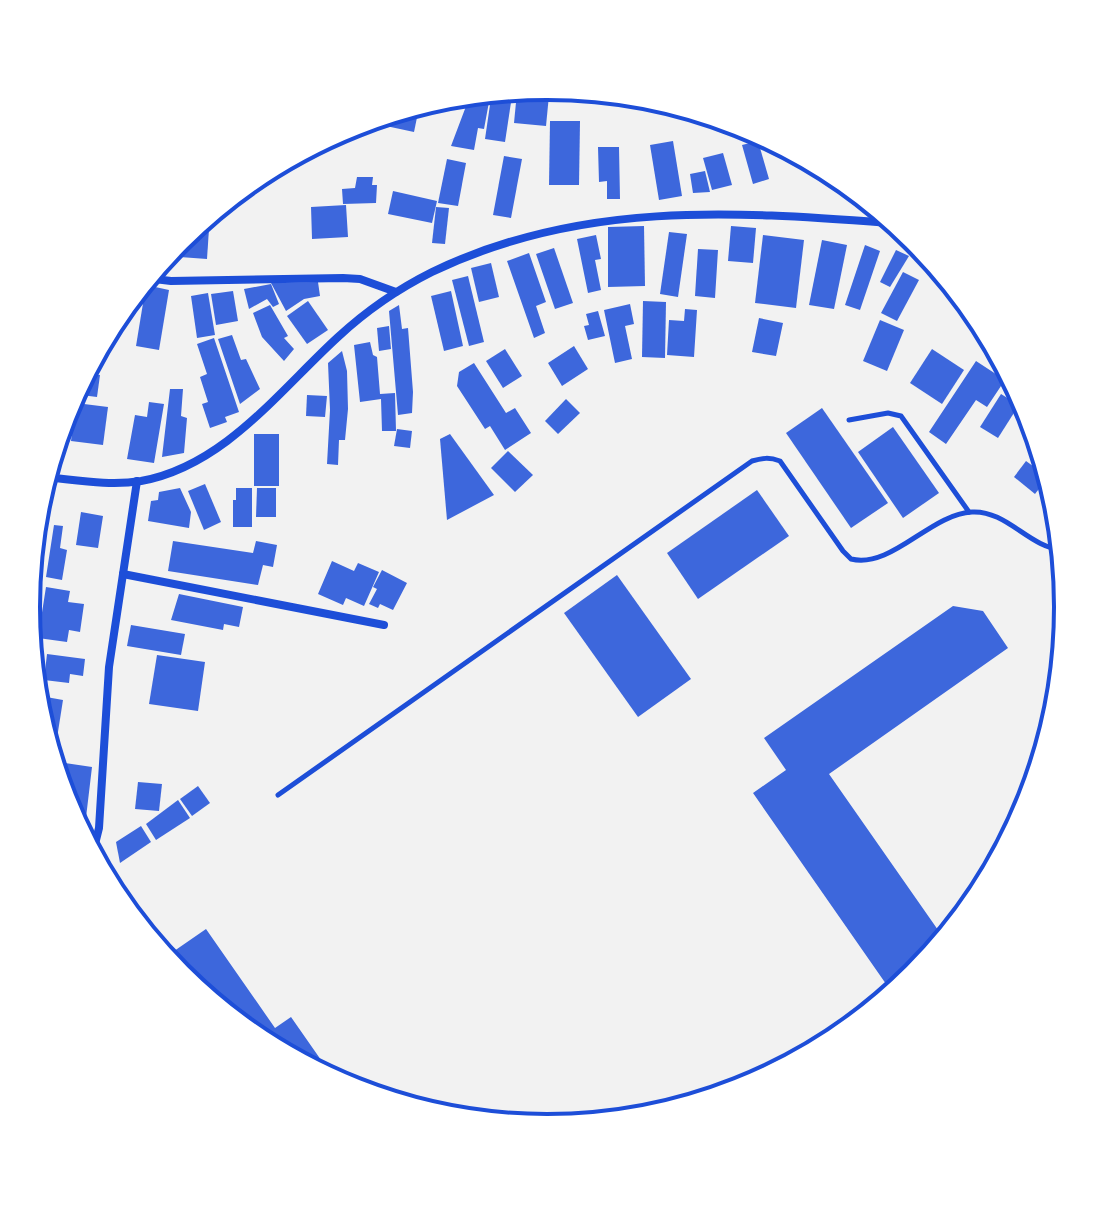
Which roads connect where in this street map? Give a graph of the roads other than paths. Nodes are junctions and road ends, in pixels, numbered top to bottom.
1 (875, 219) edge
2 (160, 280) edge
3 (396, 292) junction
4 (849, 420) dead end
5 (57, 478) edge
6 (137, 481) junction
7 (969, 512) junction
8 (1052, 547) edge
9 (123, 574) junction
10 (384, 625) dead end
11 (278, 795) dead end
12 (96, 839) edge

1 - 3 street
2 - 3 street
3 - 6 street
4 - 7 lane
5 - 6 street
6 - 9 street
7 - 8 lane
7 - 11 lane
9 - 10 street
9 - 12 street

